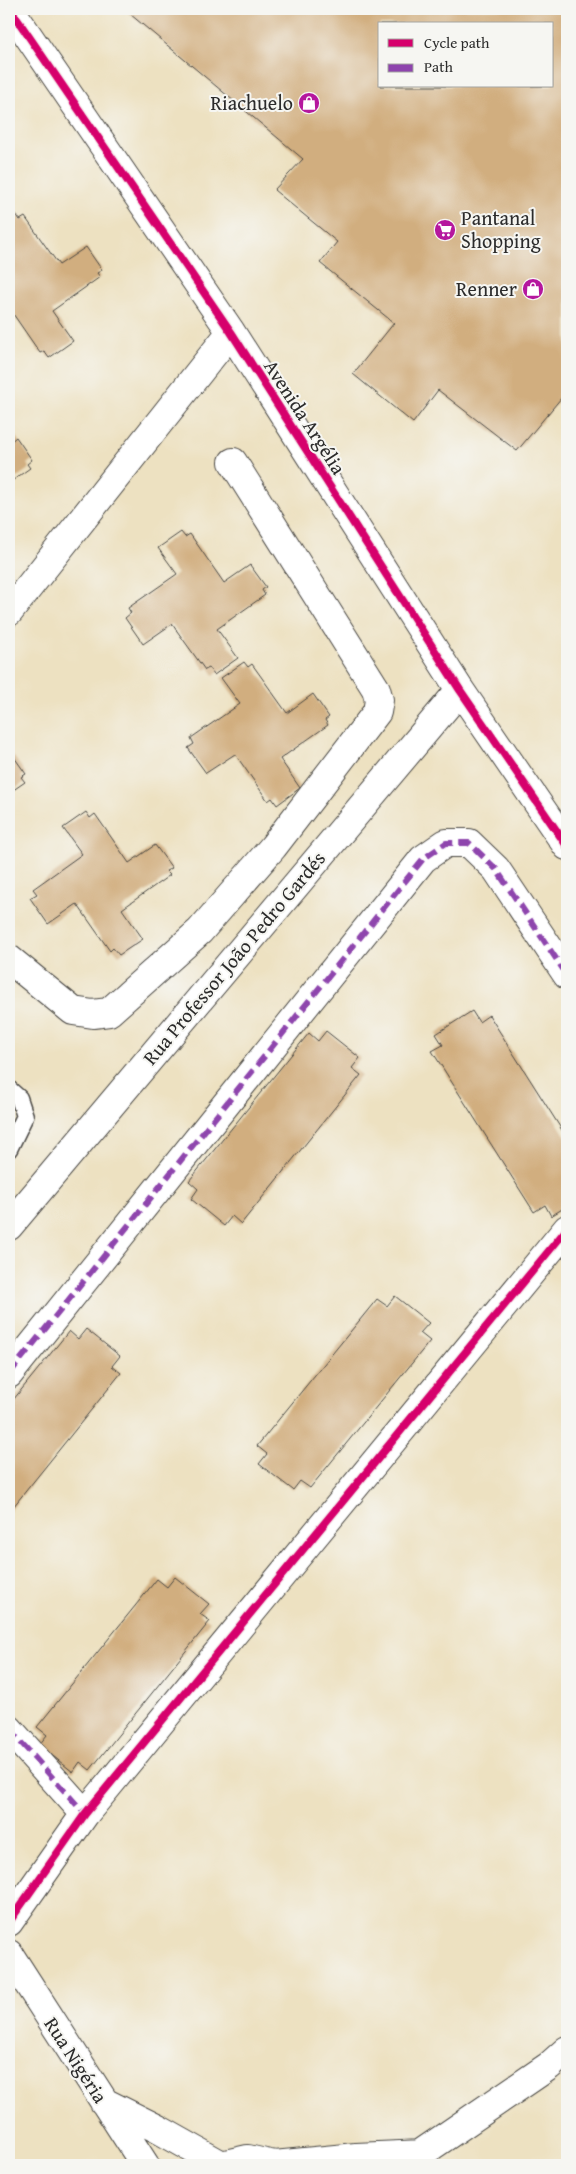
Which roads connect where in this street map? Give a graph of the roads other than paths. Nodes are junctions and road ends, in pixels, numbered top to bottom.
1 (10, 9) edge
2 (231, 332) junction
3 (233, 462) dead end
4 (9, 612) edge
5 (460, 690) junction
6 (567, 846) edge
7 (9, 958) edge
8 (567, 975) edge
9 (9, 1089) edge
10 (9, 1149) edge
11 (13, 1212) edge
12 (567, 1228) edge
13 (9, 1374) edge
14 (9, 1729) edge
15 (84, 1814) junction
16 (9, 1922) edge
17 (9, 1954) edge
18 (567, 2050) edge
19 (102, 2101) junction
20 (413, 2160) edge
21 (145, 2165) edge
22 (221, 2165) edge
23 (274, 2165) edge

1 - 2 street, Avenida Argélia
2 - 4 street
2 - 5 street, Avenida Argélia
3 - 7 street
5 - 6 street, Avenida Argélia
5 - 11 street, Rua Professor João Pedro Gardés
8 - 13 street
9 - 10 lane
12 - 15 street
14 - 15 street
15 - 16 street
17 - 19 street, Rua Nigéria
18 - 20 street
19 - 21 street, Rua Nigéria
19 - 22 street
20 - 23 street
22 - 23 street

